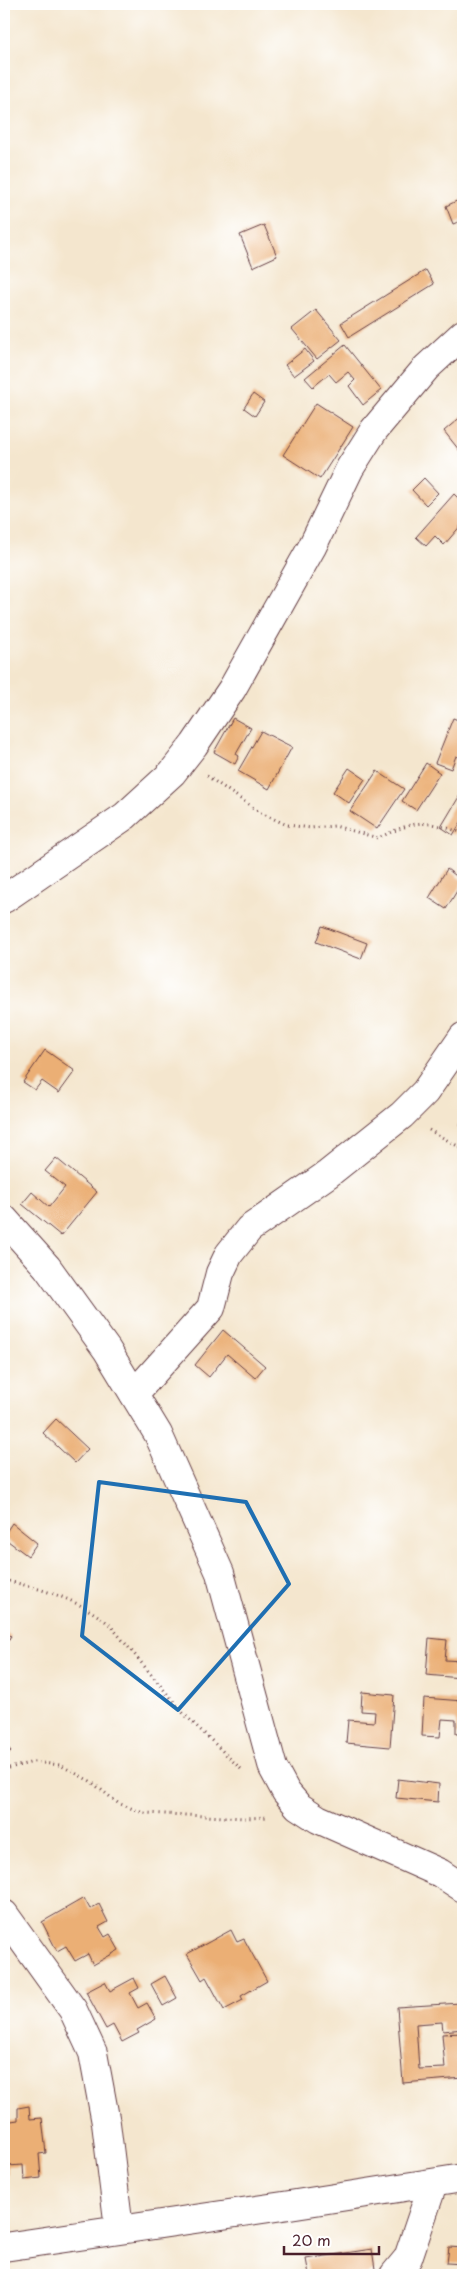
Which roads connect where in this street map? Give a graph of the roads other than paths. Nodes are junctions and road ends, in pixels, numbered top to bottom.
1 (463, 334) edge
2 (4, 899) edge
3 (463, 1037) edge
4 (4, 1220) edge
5 (134, 1394) junction
6 (463, 1888) edge
7 (4, 1914) edge
8 (463, 2178) edge
9 (433, 2184) junction
10 (119, 2228) junction
11 (4, 2247) edge
12 (394, 2275) edge

1 - 2 street
3 - 5 street
4 - 5 street
5 - 6 street
7 - 10 street
8 - 9 street
9 - 10 street
9 - 12 street
10 - 11 street

